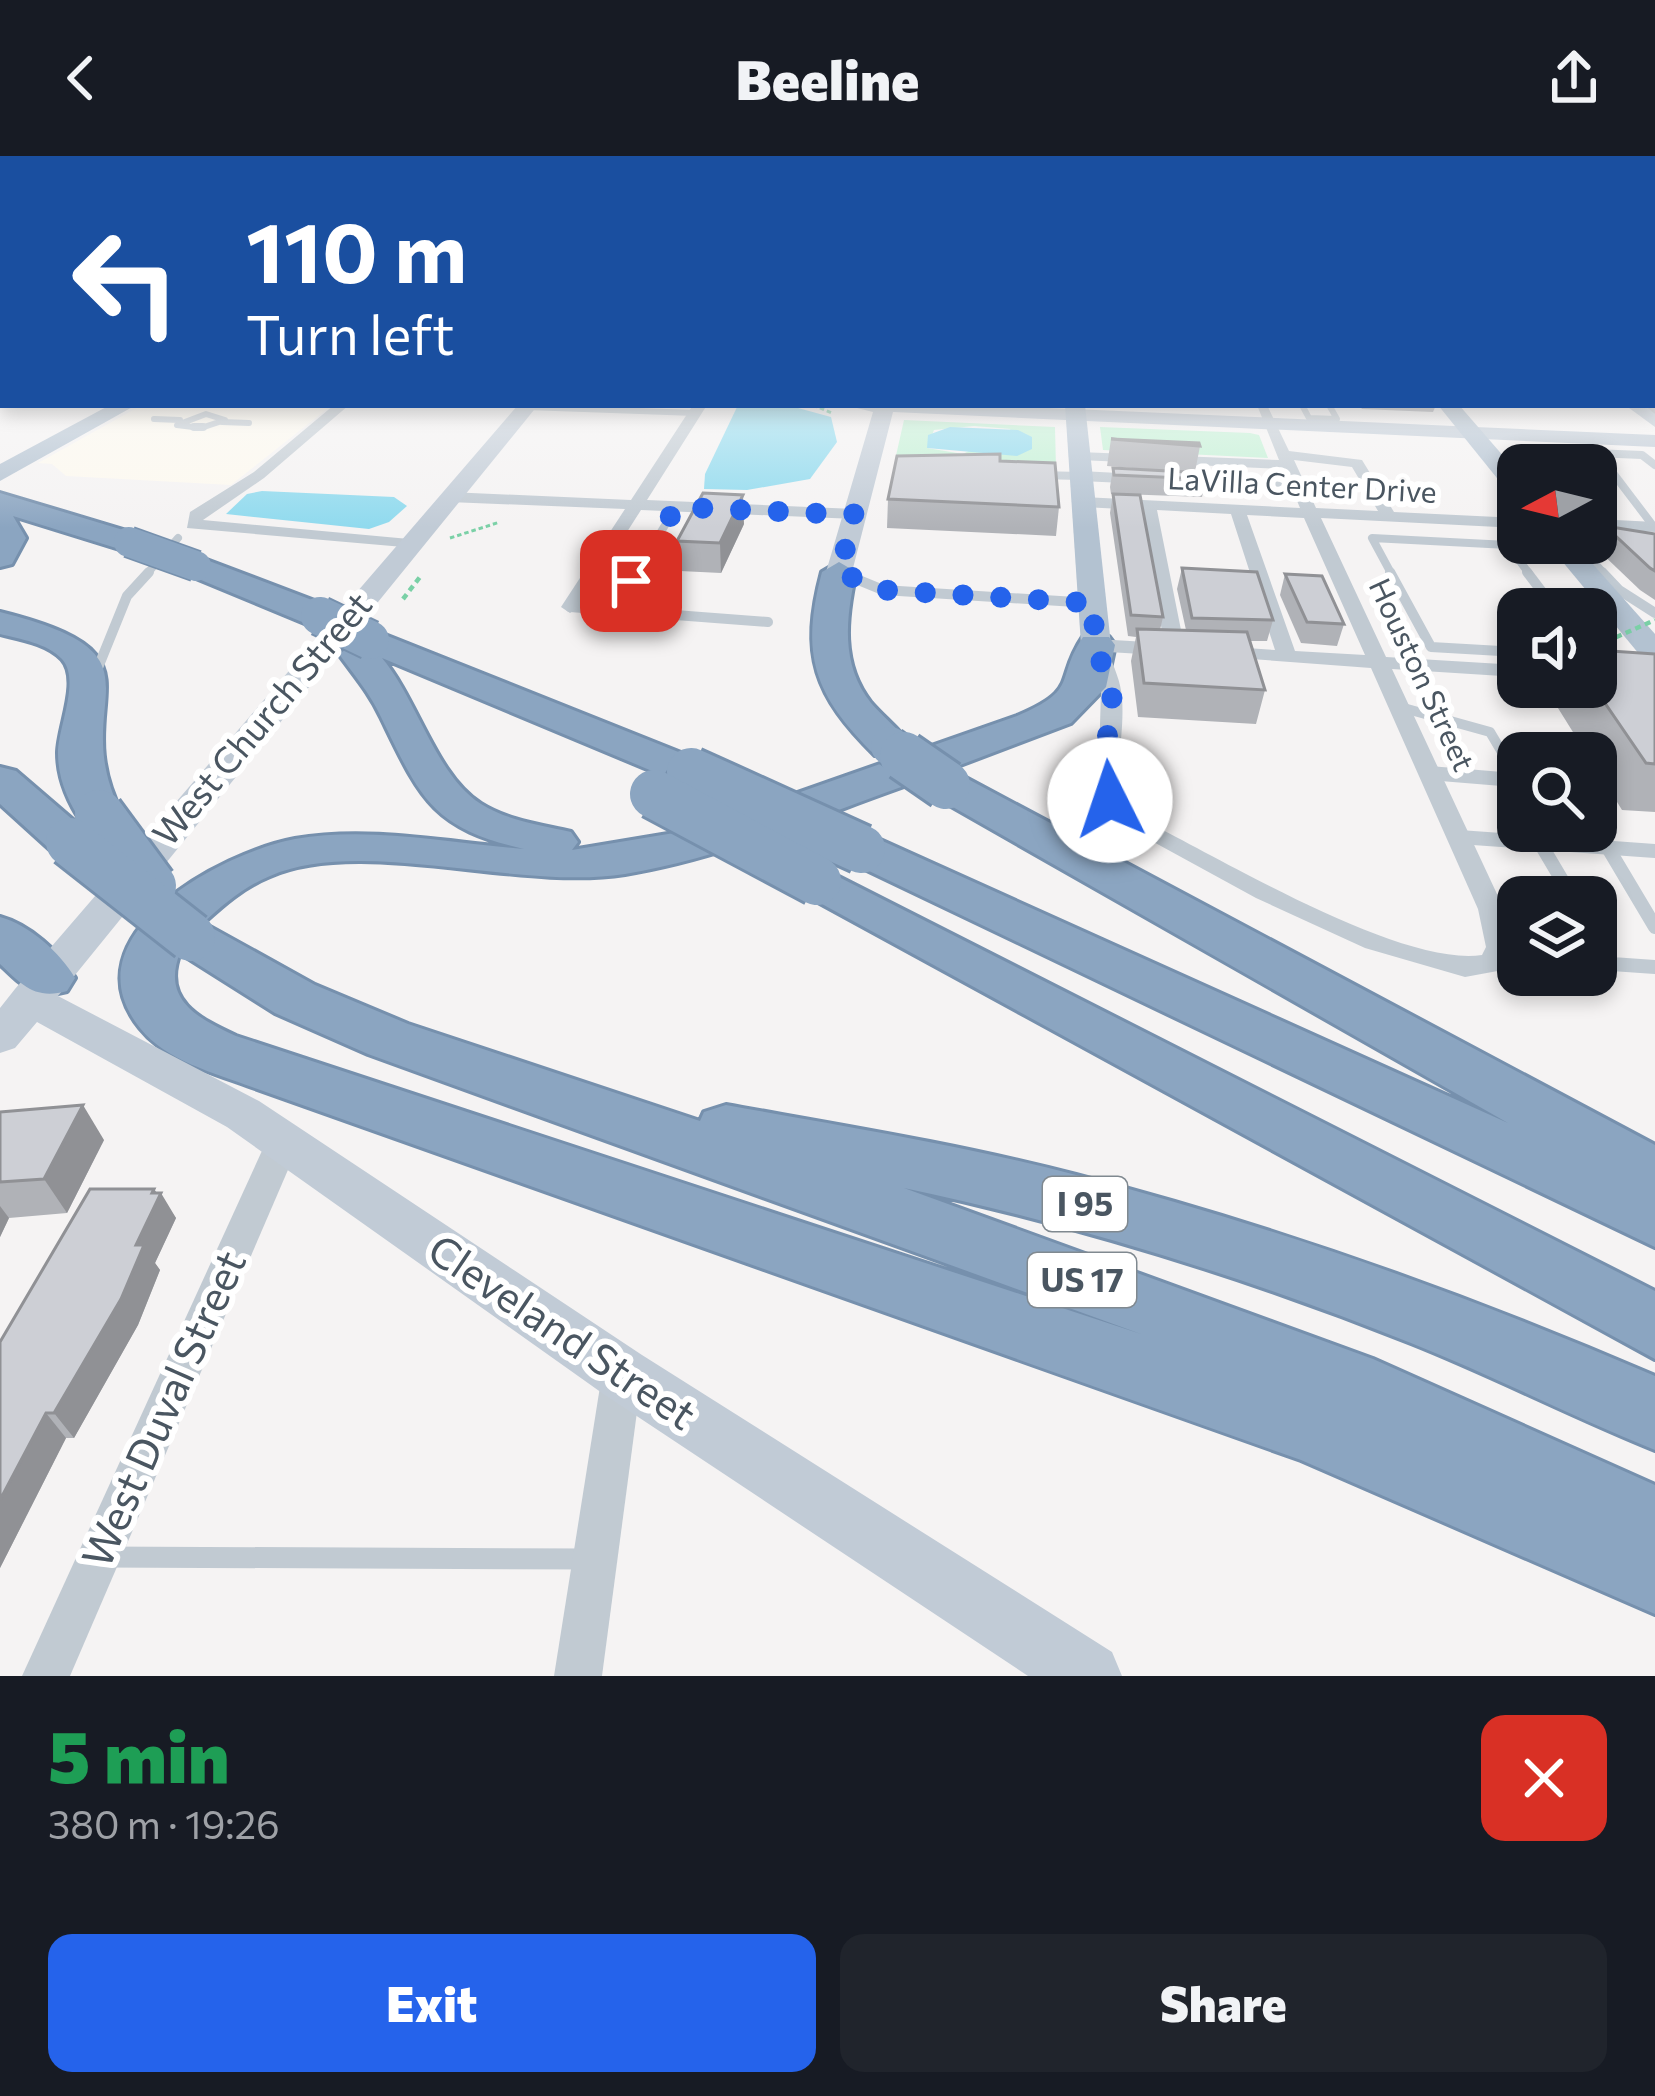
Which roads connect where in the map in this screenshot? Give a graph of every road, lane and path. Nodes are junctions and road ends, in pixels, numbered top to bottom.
1 (121, 408) edge
2 (338, 408) edge
3 (525, 408) edge
4 (640, 408) edge
5 (884, 408) edge
6 (980, 408) edge
7 (1002, 408) edge
8 (1304, 408) edge
9 (1331, 408) edge
10 (1451, 408) edge
11 (697, 409) edge
12 (1075, 410) edge
13 (1264, 412) edge
14 (154, 419) dead end
15 (249, 423) dead end
16 (1470, 431) junction
17 (1655, 438) edge
18 (1617, 453) edge
19 (1286, 460) junction
20 (1497, 463) edge
21 (1655, 465) edge
22 (0, 474) edge
23 (1018, 474) edge
24 (1081, 478) junction
25 (1617, 478) edge
26 (1298, 487) junction
27 (0, 489) edge
28 (449, 497) junction
29 (0, 502) edge
30 (634, 505) junction
31 (1148, 505) junction
32 (676, 507) junction
33 (1237, 509) junction
34 (1310, 513) junction
35 (855, 514) junction
36 (53, 517) junction
37 (1389, 517) junction
38 (1417, 518) junction
39 (0, 520) edge
40 (512, 521) dead end
41 (1497, 522) edge
42 (1617, 526) edge
43 (1655, 527) edge
44 (1432, 541) junction
45 (444, 546) dead end
46 (187, 552) junction
47 (417, 556) junction
48 (0, 557) edge
49 (1578, 564) edge
50 (1596, 564) edge
51 (839, 572) junction
52 (586, 579) junction
53 (631, 581) junction
54 (674, 584) dead end
55 (1540, 588) edge
56 (569, 607) joint
57 (1655, 616) edge
58 (767, 622) dead end
59 (0, 623) edge
60 (1094, 624) junction
61 (373, 633) junction
62 (1617, 636) edge
63 (1175, 650) junction
64 (1655, 653) edge
65 (1287, 657) junction
66 (1379, 662) junction
67 (1497, 663) edge
68 (1497, 664) edge
69 (90, 690) junction
70 (1400, 707) junction
71 (1430, 773) junction
72 (0, 780) edge
73 (750, 824) junction
74 (84, 828) junction
75 (1459, 837) junction
76 (1497, 840) edge
77 (1617, 849) edge
78 (1655, 851) edge
79 (1610, 852) edge
80 (839, 865) junction
81 (1655, 927) edge
82 (0, 934) edge
83 (1617, 964) edge
84 (1655, 967) edge
85 (16, 1017) edge
86 (491, 1075) junction
87 (283, 1142) junction
88 (1655, 1175) edge
89 (1655, 1220) edge
90 (1655, 1328) edge
91 (622, 1374) junction
92 (1655, 1413) edge
93 (1655, 1528) edge
94 (98, 1557) junction
95 (595, 1558) junction
96 (1655, 1572) edge
97 (46, 1676) edge
98 (578, 1676) edge
99 (1088, 1676) edge

1 - 22 main road
2 - 47 street
3 - 28 street, West Church Street
4 - 11 lane
5 - 35 street
6 - 12 street
7 - 12 street
8 - 9 lane
10 - 16 main road
11 - 30 street
12 - 13 street
12 - 24 main road
13 - 16 street
13 - 19 street, Houston Street
14 - 15 lane
16 - 17 street
16 - 20 main road
18 - 21 lane
19 - 24 street
19 - 26 street, Houston Street
19 - 37 street
23 - 24 lane
24 - 26 street
24 - 31 street, LaVilla Center Drive
24 - 60 main road
25 - 43 lane
26 - 34 street, Houston Street
27 - 36 highway
28 - 30 street
28 - 47 street, West Church Street
29 - 36 highway
30 - 32 street
30 - 52 street
31 - 33 street, LaVilla Center Drive
31 - 63 street
32 - 35 street
32 - 53 lane
33 - 34 street, LaVilla Center Drive
33 - 65 street
34 - 37 street, LaVilla Center Drive
34 - 66 street, Houston Street
35 - 51 street
36 - 46 highway, bridge
37 - 38 street, LaVilla Center Drive
38 - 41 street, LaVilla Center Drive
38 - 44 lane
39 - 48 highway
40 - 45 path
42 - 43 street
44 - 55 lane
44 - 67 lane
46 - 61 highway, bridge
46 - 69 lane
47 - 61 path
47 - 85 street, West Church Street
49 - 64 main road
50 - 57 lane
51 - 60 lane
51 - 88 highway, bridge
52 - 53 lane
52 - 56 street
53 - 54 lane
56 - 58 lane
57 - 62 path, bridge
59 - 69 highway
60 - 63 street
60 - 73 highway
60 - 75 street, Houston Street
61 - 73 highway
61 - 80 highway, bridge
63 - 65 street
65 - 66 street
66 - 68 street
66 - 70 street, Houston Street
69 - 74 highway
70 - 71 street, Houston Street
70 - 71 lane
71 - 75 street, Houston Street
72 - 74 highway, I 95
73 - 96 highway
74 - 86 highway, I 95, bridge
75 - 76 lane
77 - 78 lane
79 - 81 lane
80 - 89 highway
80 - 90 highway
82 - 85 highway
83 - 84 lane
85 - 87 street, Cleveland Street
86 - 92 highway, I 95
86 - 93 highway, US 17
87 - 91 street, Cleveland Street
87 - 94 street, West Duval Street
91 - 95 street
91 - 99 street, Cleveland Street
94 - 95 lane
94 - 97 street, West Duval Street
95 - 98 street

